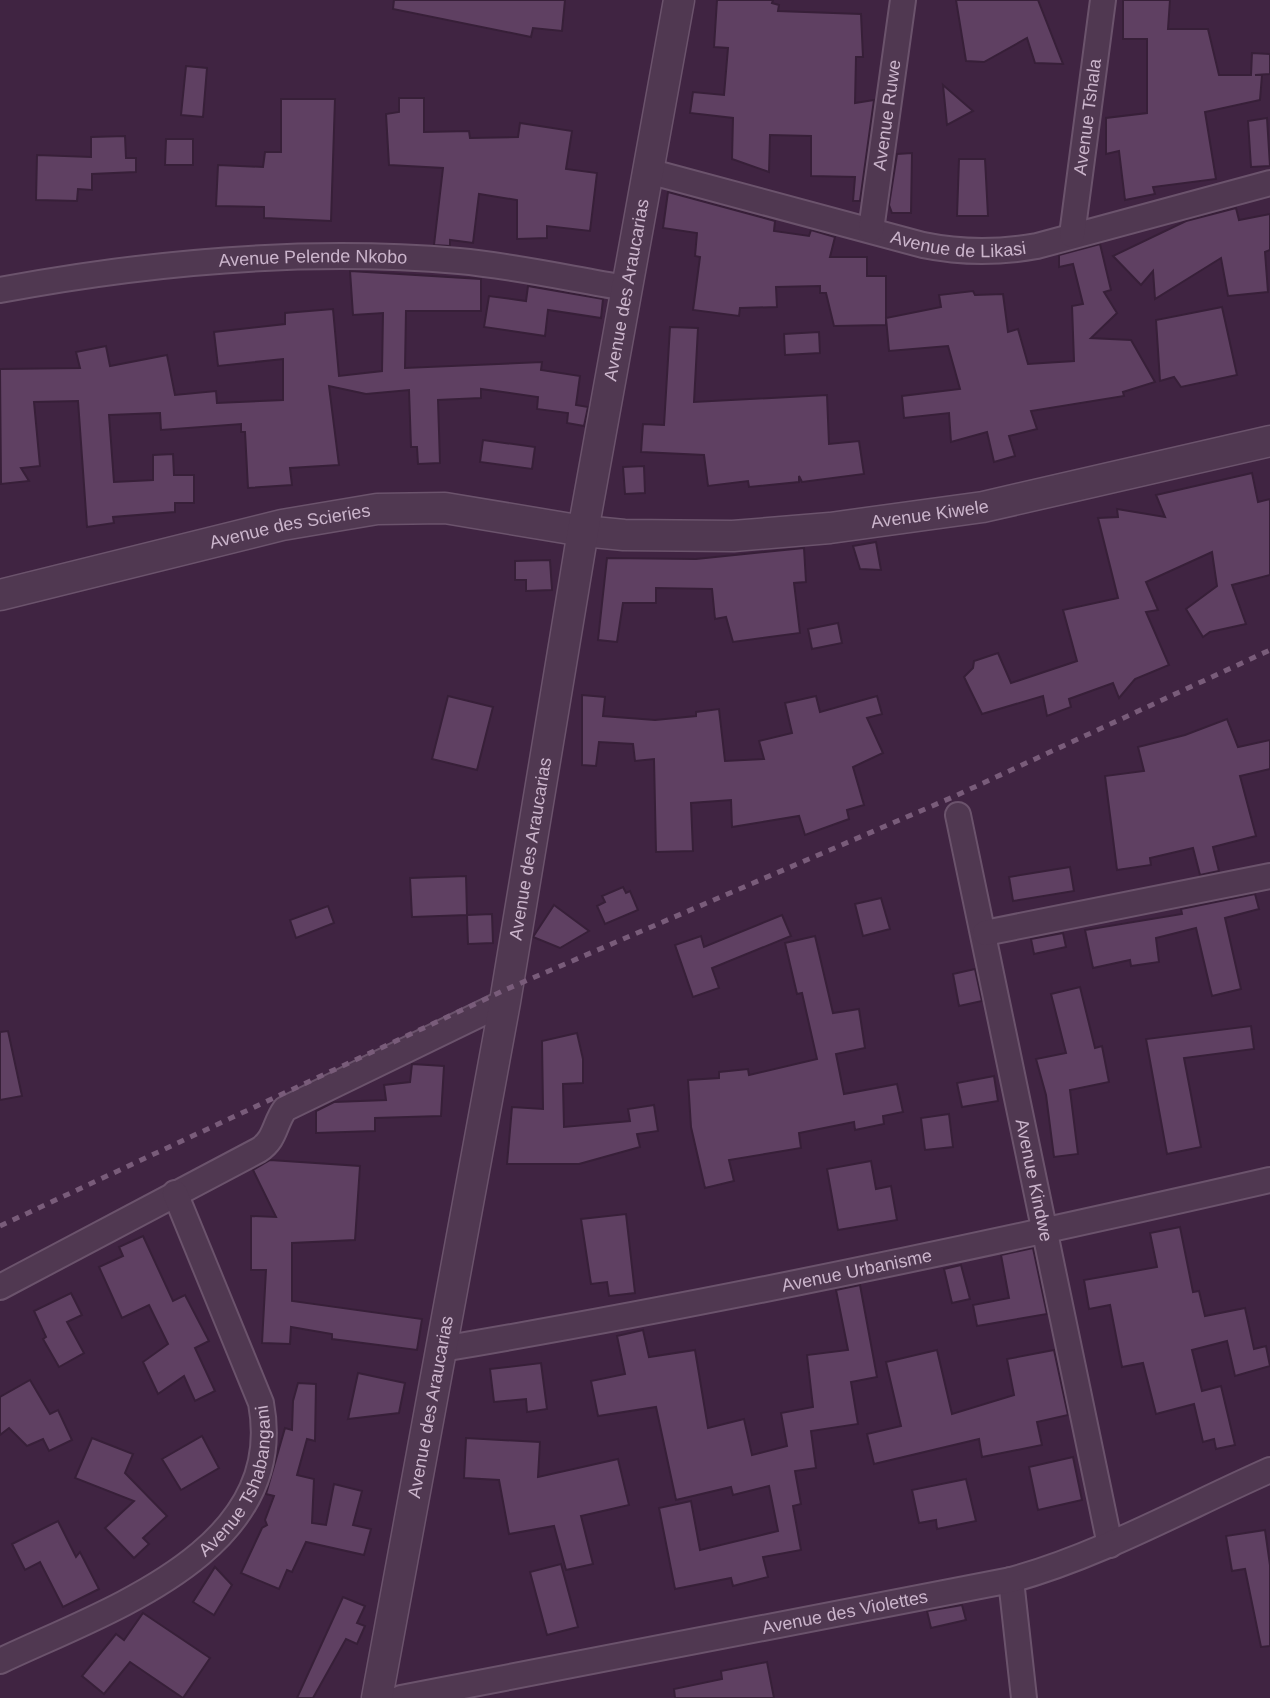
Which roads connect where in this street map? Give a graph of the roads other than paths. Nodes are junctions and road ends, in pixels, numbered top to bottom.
1 (679, 0) edge
2 (903, 0) edge
3 (1102, 0) edge
4 (648, 171) junction
5 (1270, 183) edge
6 (870, 230) junction
7 (1072, 235) junction
8 (626, 288) junction
9 (0, 290) edge
10 (1270, 441) edge
11 (583, 531) junction
12 (0, 596) edge
13 (958, 815) dead end
14 (1270, 876) edge
15 (985, 933) junction
16 (505, 1002) junction
17 (1270, 1180) edge
18 (175, 1193) junction
19 (1047, 1231) junction
20 (0, 1287) edge
21 (442, 1349) junction
22 (1270, 1470) edge
23 (1110, 1545) junction
24 (1011, 1580) junction
25 (0, 1661) edge
26 (377, 1698) edge
27 (401, 1698) edge
28 (1024, 1698) edge

1 - 4 street, Avenue des Araucarias
2 - 6 street, Avenue Ruwe
3 - 7 street, Avenue Tshala
4 - 6 street, Avenue de Likasi
4 - 8 street, Avenue des Araucarias
5 - 7 street, Avenue de Likasi
6 - 7 street, Avenue de Likasi
8 - 9 street, Avenue Pelende Nkobo
8 - 11 street, Avenue des Araucarias
10 - 11 street, Avenue Kiwele
11 - 12 street, Avenue des Scieries
11 - 16 street, Avenue des Araucarias
13 - 15 street, Avenue Kindwe
14 - 15 street
15 - 19 street, Avenue Kindwe
16 - 18 street
16 - 21 street, Avenue des Araucarias
17 - 19 street, Avenue Urbanisme
18 - 20 street
18 - 25 street, Avenue Tshabangani
19 - 21 street, Avenue Urbanisme
19 - 23 street, Avenue Kindwe
21 - 26 street, Avenue des Araucarias
22 - 23 street, Avenue des Violettes
23 - 24 street, Avenue des Violettes
24 - 27 street, Avenue des Violettes
24 - 28 street

